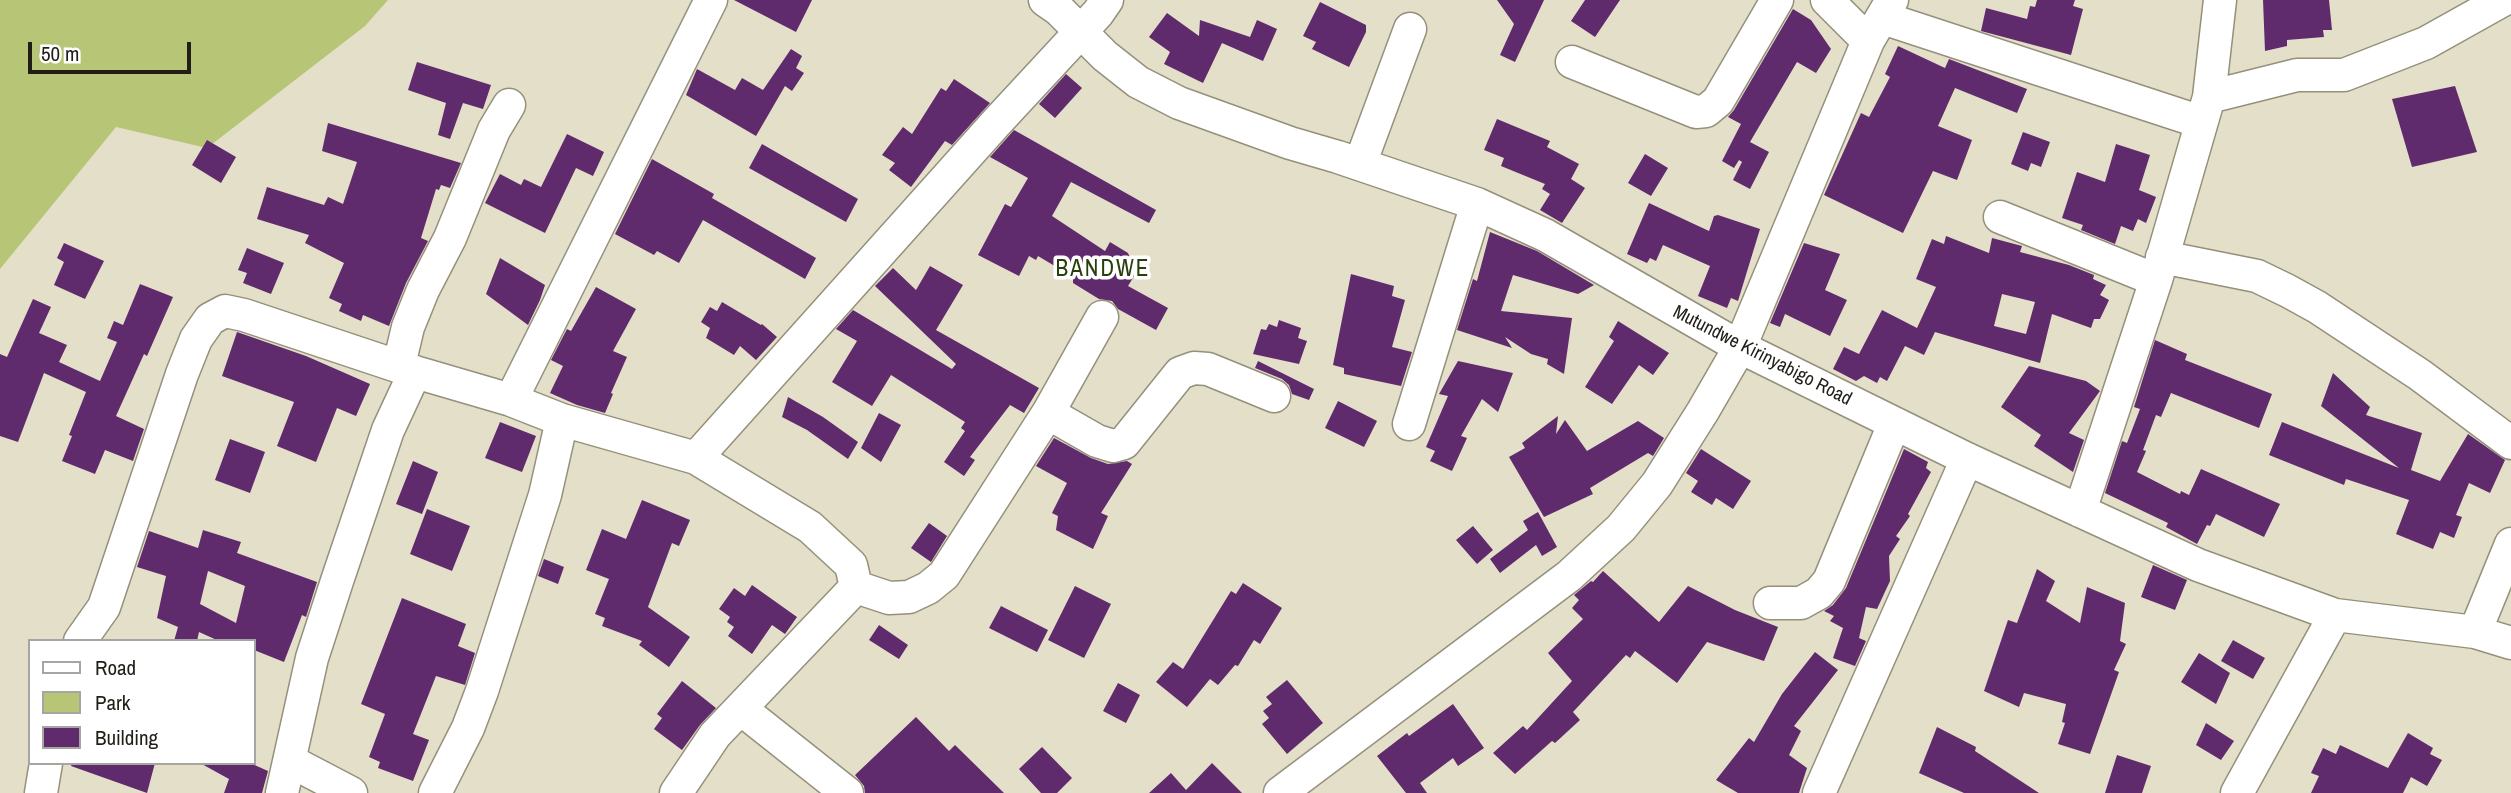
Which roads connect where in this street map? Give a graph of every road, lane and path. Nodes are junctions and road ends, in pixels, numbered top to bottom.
1 (710, 0) edge
2 (1045, 0) edge
3 (1107, 0) edge
4 (1777, 0) edge
5 (1826, 0) edge
6 (2220, 0) edge
7 (2503, 0) edge
8 (1881, 20) edge
9 (1410, 29) dead end
10 (1081, 32) junction
11 (1572, 62) dead end
12 (509, 105) dead end
13 (2205, 110) junction
14 (1360, 164) junction
15 (1477, 204) junction
16 (2000, 217) dead end
17 (2159, 269) junction
18 (1102, 317) dead end
19 (1740, 347) junction
20 (407, 369) junction
21 (1274, 396) dead end
22 (511, 400) junction
23 (1048, 413) junction
24 (562, 420) junction
25 (1409, 424) dead end
26 (1894, 424) junction
27 (2511, 443) edge
28 (696, 458) junction
29 (1967, 459) junction
30 (2080, 510) junction
31 (2511, 544) edge
32 (856, 587) junction
33 (1770, 603) dead end
34 (2335, 615) junction
35 (2475, 632) junction
36 (81, 639) edge
37 (2511, 643) edge
38 (741, 709) junction
39 (290, 761) junction
40 (46, 765) edge
41 (1300, 787) edge
42 (41, 793) edge
43 (282, 793) edge
44 (351, 793) edge
45 (435, 793) edge
46 (676, 793) edge
47 (847, 793) edge
48 (1819, 793) edge
49 (2237, 793) edge

1 - 22 street
2 - 10 street, Mutundwe Kirinyabigo Road
3 - 10 street
4 - 11 street
5 - 8 street
6 - 13 street
7 - 13 street
8 - 13 street
8 - 19 street
9 - 14 street
10 - 14 street, Mutundwe Kirinyabigo Road
10 - 28 street
12 - 20 street
13 - 17 street
14 - 15 street, Mutundwe Kirinyabigo Road
15 - 19 street, Mutundwe Kirinyabigo Road
15 - 25 street
16 - 17 street
17 - 27 street
17 - 30 street
18 - 23 street
19 - 26 street, Mutundwe Kirinyabigo Road
19 - 41 street
20 - 22 street
20 - 36 street
20 - 39 street
21 - 23 street
22 - 24 street
23 - 32 street
24 - 28 street
24 - 45 street
26 - 29 street, Mutundwe Kirinyabigo Road
26 - 33 street
28 - 32 street
29 - 30 street, Mutundwe Kirinyabigo Road
29 - 48 street
30 - 34 street, Mutundwe Kirinyabigo Road
31 - 35 street
32 - 38 street
34 - 35 street, Mutundwe Kirinyabigo Road
34 - 49 street
35 - 37 street, Mutundwe Kirinyabigo Road
38 - 46 street
38 - 47 street
39 - 43 street
39 - 44 street
40 - 42 street

